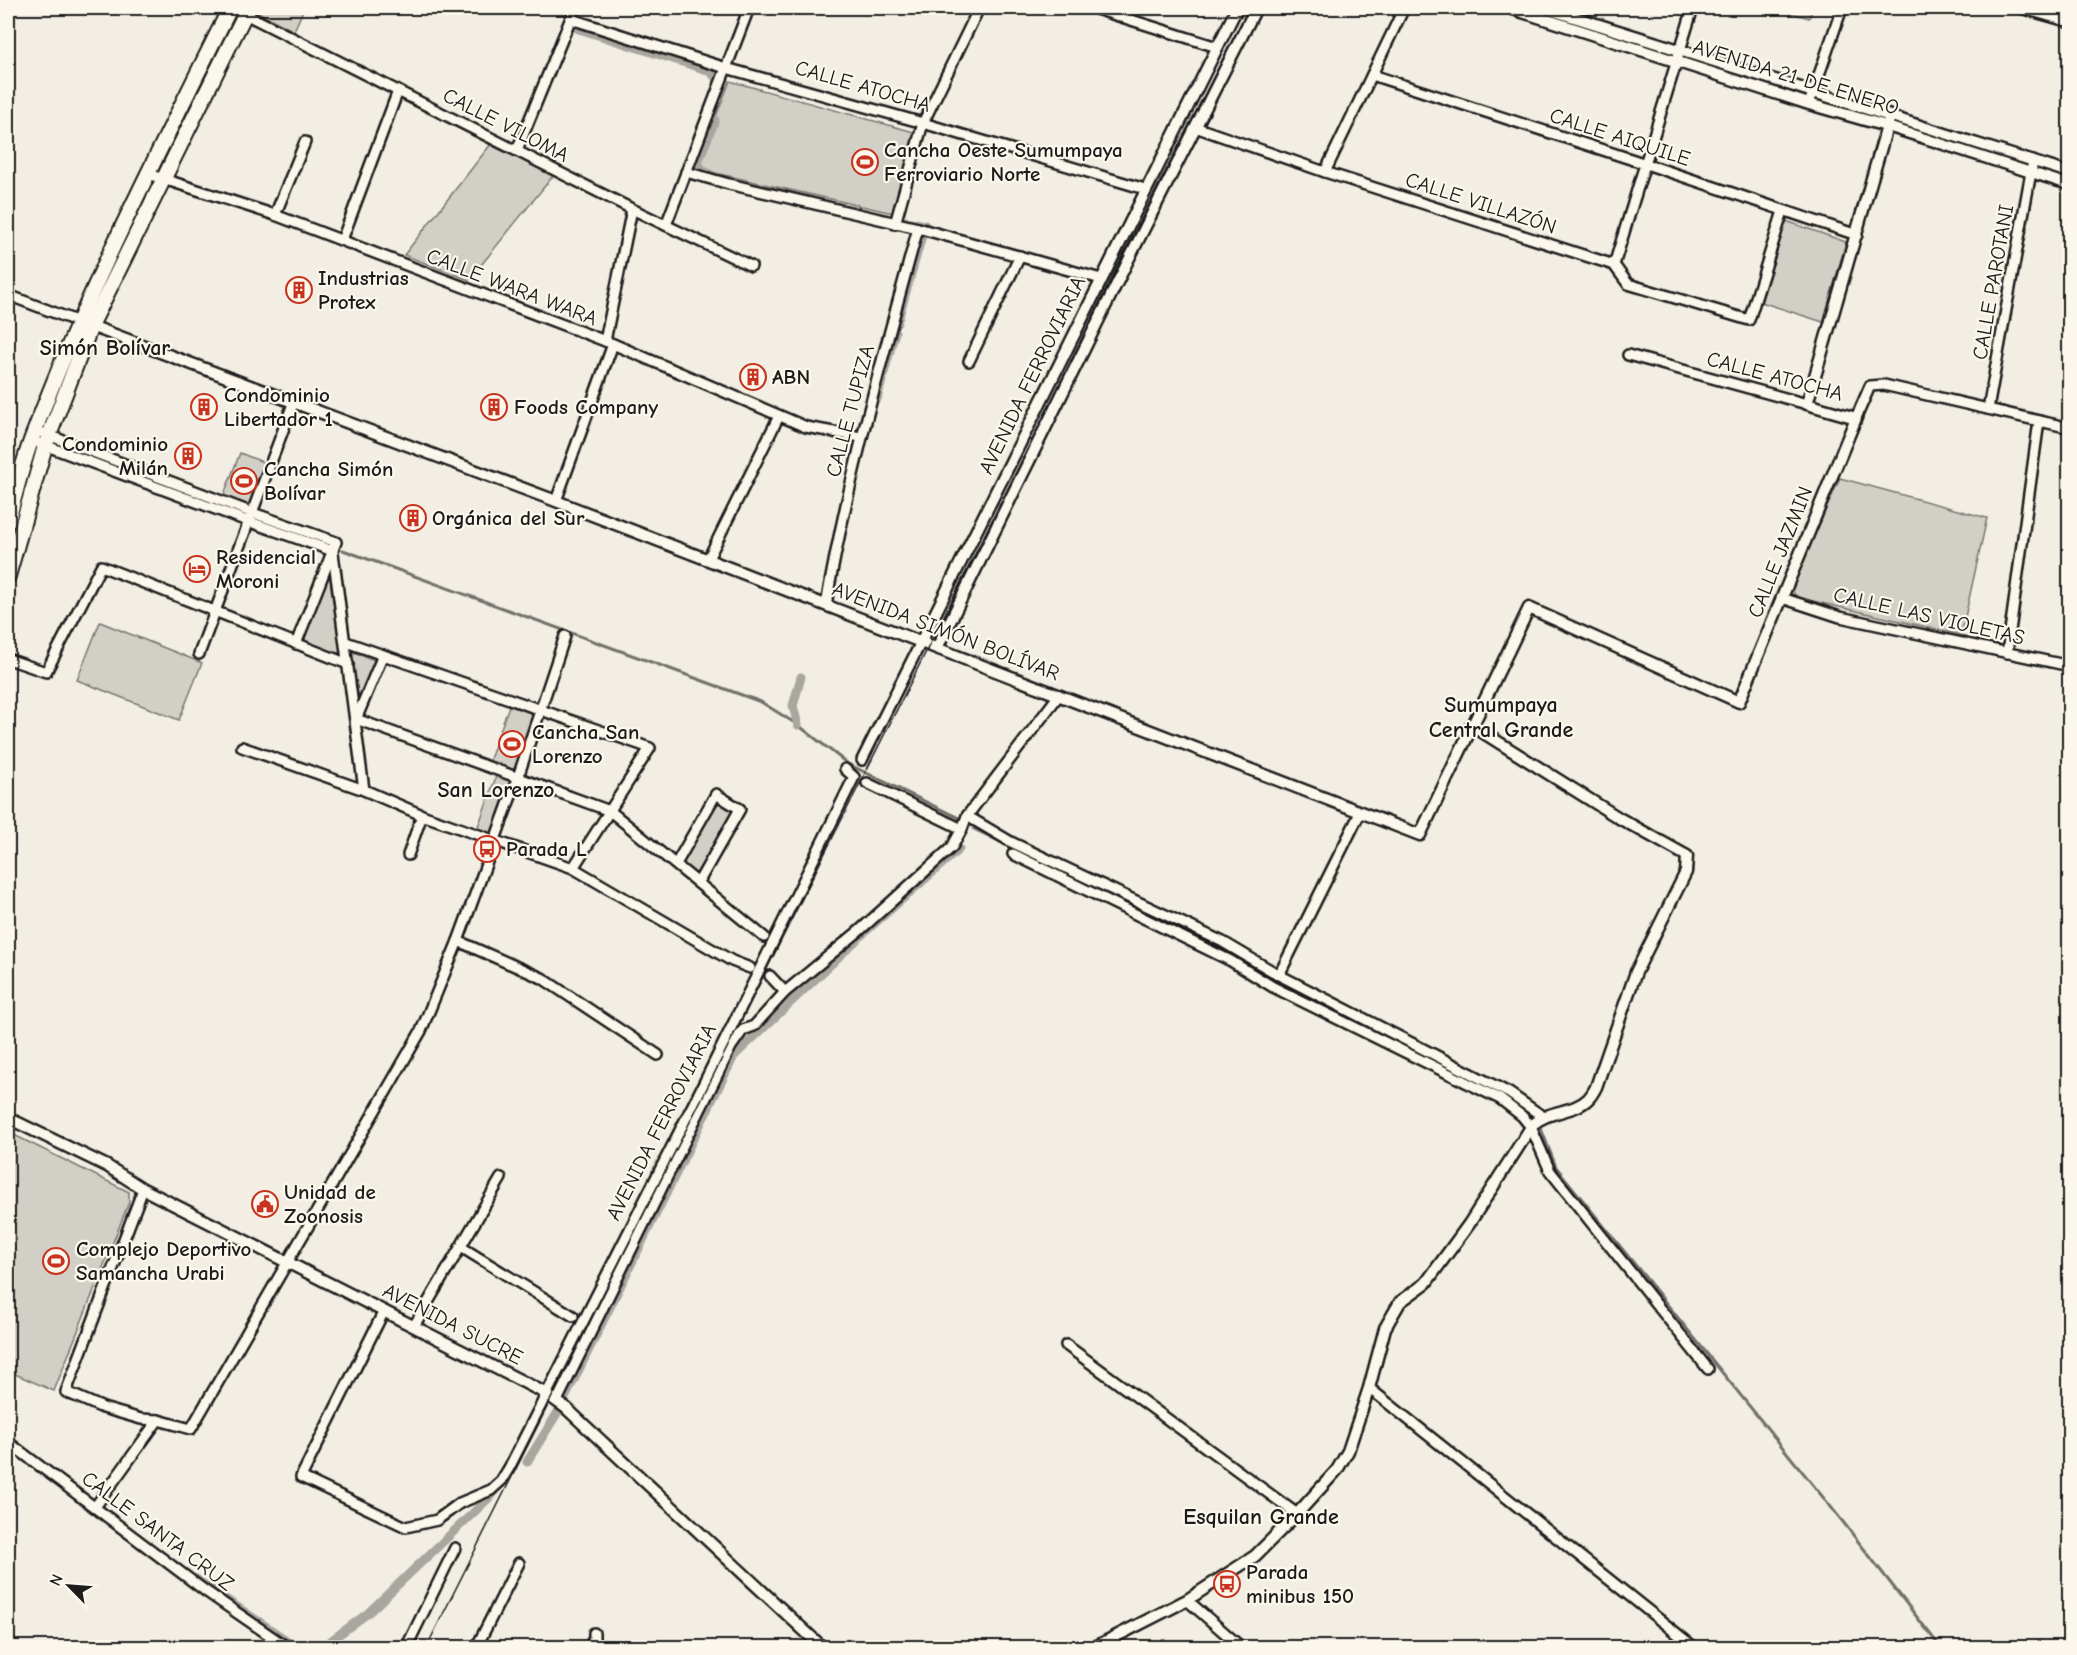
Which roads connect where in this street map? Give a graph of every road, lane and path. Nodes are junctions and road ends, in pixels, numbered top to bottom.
1 (230, 8) edge
2 (575, 8) edge
3 (749, 8) edge
4 (979, 8) edge
5 (1094, 8) edge
6 (1237, 8) edge
7 (1256, 8) edge
8 (1404, 8) edge
9 (1510, 8) edge
10 (1545, 8) edge
11 (1693, 8) edge
12 (1842, 8) edge
13 (2021, 8) edge
14 (247, 10) edge
15 (1560, 18) junction
16 (571, 19) junction
17 (2070, 22) edge
18 (1217, 47) junction
19 (1679, 55) junction
20 (726, 69) junction
21 (1372, 75) junction
22 (398, 91) junction
23 (1812, 93) junction
24 (1809, 104) junction
25 (1888, 121) junction
26 (923, 123) junction
27 (1195, 127) junction
28 (305, 142) dead end
29 (517, 150) junction
30 (2033, 162) junction
31 (1646, 164) junction
32 (686, 172) junction
33 (1325, 172) junction
34 (2031, 173) junction
35 (2070, 173) edge
36 (148, 174) junction
37 (162, 178) junction
38 (2070, 185) edge
39 (1145, 189) junction
40 (632, 209) junction
41 (1783, 210) junction
42 (275, 215) junction
43 (895, 224) junction
44 (666, 225) junction
45 (918, 228) junction
46 (1857, 235) junction
47 (342, 240) junction
48 (1020, 256) junction
49 (1614, 265) junction
50 (751, 266) dead end
51 (1101, 279) junction
52 (8, 295) edge
53 (85, 324) junction
54 (609, 343) junction
55 (1628, 355) dead end
56 (969, 361) dead end
57 (294, 401) junction
58 (1807, 404) junction
59 (1988, 409) junction
60 (779, 416) junction
61 (1856, 417) junction
62 (2039, 421) junction
63 (2070, 428) edge
64 (33, 435) junction
65 (861, 437) junction
66 (47, 440) junction
67 (556, 501) junction
68 (252, 518) junction
69 (8, 521) edge
70 (335, 547) junction
71 (708, 559) junction
72 (8, 576) edge
73 (1782, 598) junction
74 (826, 605) junction
75 (216, 611) junction
76 (565, 636) dead end
77 (346, 642) junction
78 (921, 642) junction
79 (296, 644) junction
80 (937, 648) junction
81 (2007, 653) junction
82 (199, 654) dead end
83 (383, 655) junction
84 (8, 658) edge
85 (348, 664) junction
86 (2070, 666) edge
87 (1059, 695) junction
88 (1740, 702) joint
89 (540, 710) junction
90 (356, 719) junction
91 (1471, 725) junction
92 (242, 747) dead end
93 (862, 760) dead end
94 (845, 769) dead end
95 (518, 777) junction
96 (867, 783) dead end
97 (364, 790) junction
98 (610, 811) junction
99 (1360, 813) junction
100 (422, 815) junction
101 (967, 816) junction
102 (962, 829) junction
103 (494, 840) junction
104 (1012, 854) dead end
105 (408, 855) dead end
106 (676, 864) junction
107 (573, 868) junction
108 (698, 883) junction
109 (765, 937) dead end
110 (458, 941) junction
111 (750, 968) dead end
112 (1279, 975) junction
113 (770, 976) dead end
114 (785, 992) junction
115 (658, 1055) dead end
116 (8, 1119) edge
117 (1536, 1122) junction
118 (501, 1178) dead end
119 (143, 1189) junction
120 (461, 1246) junction
121 (289, 1261) junction
122 (384, 1311) junction
123 (573, 1316) dead end
124 (414, 1326) junction
125 (1066, 1345) dead end
126 (1708, 1368) dead end
127 (1369, 1388) junction
128 (546, 1393) junction
129 (557, 1401) junction
130 (158, 1420) junction
131 (8, 1442) edge
132 (94, 1507) junction
133 (1296, 1514) junction
134 (454, 1548) dead end
135 (519, 1563) dead end
136 (1187, 1600) junction
137 (594, 1633) dead end
138 (288, 1647) edge
139 (406, 1647) edge
140 (477, 1647) edge
141 (589, 1647) edge
142 (823, 1647) edge
143 (1093, 1647) edge
144 (1242, 1647) edge
145 (1695, 1647) edge

1 - 36 main road
2 - 16 street
3 - 20 street
4 - 26 street
5 - 18 street
6 - 18 street, AVENIDA FERROVIARIA
7 - 27 street, AVENIDA FERROVIARIA
8 - 21 street
9 - 15 street, AVENIDA 21 DE ENERO
10 - 15 street, AVENIDA 21 DE ENERO
11 - 19 street
12 - 23 street
13 - 17 street
14 - 22 street, CALLE VILOMA
14 - 37 main road
15 - 19 street, AVENIDA 21 DE ENERO
16 - 20 street, CALLE ATOCHA
16 - 29 street
18 - 39 street, AVENIDA FERROVIARIA
19 - 23 street, AVENIDA 21 DE ENERO
19 - 24 street, AVENIDA 21 DE ENERO
19 - 31 street
20 - 26 street, CALLE ATOCHA
20 - 32 street
21 - 31 street, CALLE AIQUILE
21 - 33 street
22 - 29 street, CALLE VILOMA
22 - 47 street
23 - 24 street
23 - 25 street, AVENIDA 21 DE ENERO
24 - 25 street, AVENIDA 21 DE ENERO
25 - 30 street, AVENIDA 21 DE ENERO
25 - 34 street, AVENIDA 21 DE ENERO
25 - 46 street
26 - 39 street, CALLE ATOCHA
26 - 43 street
27 - 33 street, CALLE VILLAZÓN
27 - 80 street, AVENIDA FERROVIARIA
28 - 42 street
29 - 40 street, CALLE VILOMA
30 - 34 street, CALLE PAROTANI
30 - 35 street, AVENIDA 21 DE ENERO
31 - 41 street, CALLE AIQUILE
31 - 49 street
32 - 43 street
32 - 44 street
33 - 49 street, CALLE VILLAZÓN
34 - 38 street, AVENIDA 21 DE ENERO
34 - 59 street, CALLE PAROTANI
36 - 37 street, CALLE WARA WARA
36 - 53 main road
37 - 42 street, CALLE WARA WARA
37 - 53 main road
39 - 51 street, AVENIDA FERROVIARIA
40 - 44 street, CALLE VILOMA
40 - 54 street
41 - 46 street, CALLE AIQUILE
41 - 49 street, CALLE VILLAZÓN
42 - 47 street, CALLE WARA WARA
43 - 45 street
44 - 50 street, CALLE VILOMA
45 - 48 street
45 - 65 street, CALLE TUPIZA
46 - 58 street
47 - 54 street, CALLE WARA WARA
48 - 51 street
48 - 56 street
51 - 78 street, AVENIDA FERROVIARIA
52 - 53 street, AVENIDA SIMÓN BOLÍVAR
53 - 57 street, AVENIDA SIMÓN BOLÍVAR
53 - 64 main road
53 - 66 main road
54 - 60 street, CALLE WARA WARA
54 - 67 street
55 - 58 street, CALLE ATOCHA
57 - 67 street, AVENIDA SIMÓN BOLÍVAR
57 - 68 street
58 - 61 street, CALLE ATOCHA
59 - 61 street, CALLE ATOCHA
59 - 62 street, CALLE ATOCHA
60 - 65 street, CALLE WARA WARA
60 - 71 street
61 - 73 street, CALLE JAZMIN
62 - 63 street, CALLE ATOCHA
62 - 81 street
64 - 66 street
64 - 69 main road
65 - 74 street, CALLE TUPIZA
66 - 68 street
66 - 72 main road
67 - 71 street, AVENIDA SIMÓN BOLÍVAR
68 - 70 street
68 - 75 street
70 - 77 street
70 - 79 street
71 - 74 street, AVENIDA SIMÓN BOLÍVAR
73 - 81 street, CALLE LAS VIOLETAS
73 - 88 street, CALLE JAZMIN
74 - 78 street, AVENIDA SIMÓN BOLÍVAR
75 - 79 street
75 - 82 street
75 - 84 street
76 - 89 street
77 - 83 street
77 - 85 street
78 - 80 street, AVENIDA SIMÓN BOLÍVAR
78 - 93 street, AVENIDA FERROVIARIA
79 - 85 street
80 - 87 street, AVENIDA SIMÓN BOLÍVAR
81 - 86 street, CALLE LAS VIOLETAS
83 - 89 street
83 - 90 street
85 - 90 street
87 - 99 street, AVENIDA SIMÓN BOLÍVAR
87 - 101 street, AVENIDA FERROVIARIA
88 - 91 street, AVENIDA SIMÓN BOLÍVAR
89 - 95 street
89 - 98 street
90 - 95 street
90 - 97 street
91 - 99 street, AVENIDA SIMÓN BOLÍVAR
91 - 117 street
92 - 97 street
94 - 128 street, AVENIDA FERROVIARIA
95 - 98 street
95 - 103 street
96 - 102 street
97 - 100 street
98 - 106 street
98 - 107 street
99 - 112 street
100 - 103 street
100 - 105 street
101 - 102 street, AVENIDA FERROVIARIA
101 - 112 street
102 - 114 street, AVENIDA FERROVIARIA
103 - 107 street
103 - 110 street
104 - 117 street
106 - 108 street
106 - 108 street
107 - 111 street
108 - 109 street
110 - 115 street
110 - 121 street
112 - 117 street
113 - 114 street
114 - 129 street, AVENIDA FERROVIARIA
116 - 119 street, AVENIDA SUCRE
117 - 126 street
117 - 127 street
118 - 120 street
119 - 121 street, AVENIDA SUCRE
119 - 130 street
120 - 123 street
120 - 124 street
121 - 122 street, AVENIDA SUCRE
121 - 130 street
122 - 124 street, AVENIDA SUCRE
122 - 128 street, AVENIDA FERROVIARIA
124 - 128 street, AVENIDA SUCRE
125 - 133 street
127 - 133 street
127 - 145 street
128 - 129 street, AVENIDA SUCRE
129 - 142 street, AVENIDA SUCRE
130 - 132 street
131 - 132 street, CALLE SANTA CRUZ
132 - 138 street, CALLE SANTA CRUZ
133 - 136 street
134 - 139 street
135 - 140 street
136 - 143 street
136 - 144 street
137 - 141 street

